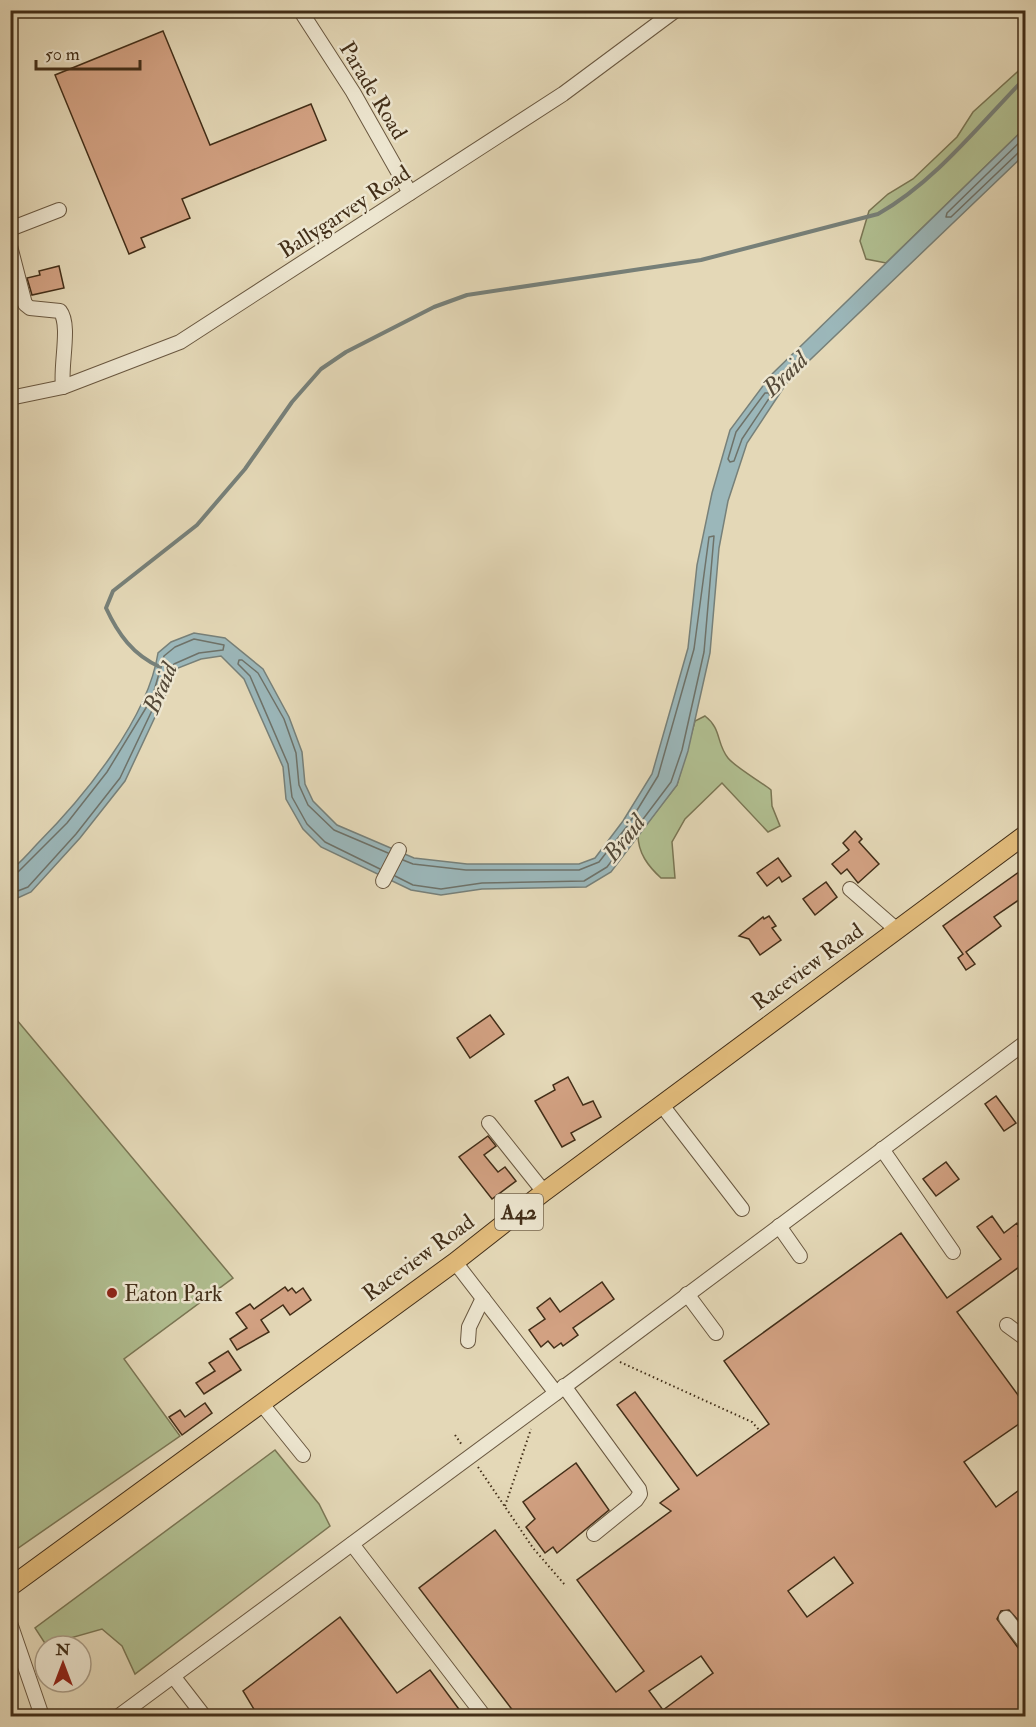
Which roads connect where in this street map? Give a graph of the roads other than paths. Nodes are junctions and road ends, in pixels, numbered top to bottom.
1 (300, 10) edge
2 (676, 10) edge
3 (410, 193) junction
4 (59, 210) dead end
5 (10, 228) edge
6 (10, 246) edge
7 (63, 387) junction
8 (10, 398) edge
9 (1026, 834) edge
10 (399, 850) dead end
11 (383, 881) dead end
12 (850, 889) dead end
13 (897, 930) junction
14 (1026, 1042) edge
15 (661, 1104) junction
16 (489, 1122) dead end
17 (882, 1149) junction
18 (544, 1192) junction
19 (742, 1209) dead end
20 (779, 1226) junction
21 (953, 1252) dead end
22 (800, 1256) dead end
23 (455, 1262) junction
24 (687, 1294) junction
25 (483, 1298) junction
26 (1007, 1325) dead end
27 (716, 1334) dead end
28 (1026, 1339) edge
29 (468, 1341) dead end
30 (560, 1390) junction
31 (261, 1402) junction
32 (303, 1455) dead end
33 (594, 1534) dead end
34 (352, 1544) junction
35 (10, 1587) edge
36 (1006, 1618) dead end
37 (10, 1623) edge
38 (1026, 1644) edge
39 (173, 1676) junction
40 (42, 1716) edge
41 (118, 1716) edge
42 (204, 1716) edge
43 (484, 1716) edge

1 - 3 street, Parade Road
2 - 3 street, Ballygarvey Road
3 - 7 street, Ballygarvey Road
4 - 5 street
6 - 7 street
7 - 8 street, Ballygarvey Road
9 - 13 main road, Raceview Road / A42
10 - 11 street
12 - 13 street
13 - 15 main road, Raceview Road / A42
14 - 17 street
15 - 18 main road, Raceview Road / A42
15 - 19 street
16 - 18 street
17 - 20 street
17 - 21 street
18 - 23 main road, Raceview Road / A42
20 - 22 street
20 - 24 street
23 - 25 street
23 - 31 main road, Raceview Road / A42
24 - 27 street
24 - 30 street
25 - 29 street
25 - 30 street
26 - 28 street
30 - 33 street
30 - 34 street
31 - 32 street
31 - 35 main road, Raceview Road / A42
34 - 39 street
34 - 43 street
36 - 38 street
37 - 40 street
39 - 41 street
39 - 42 street

